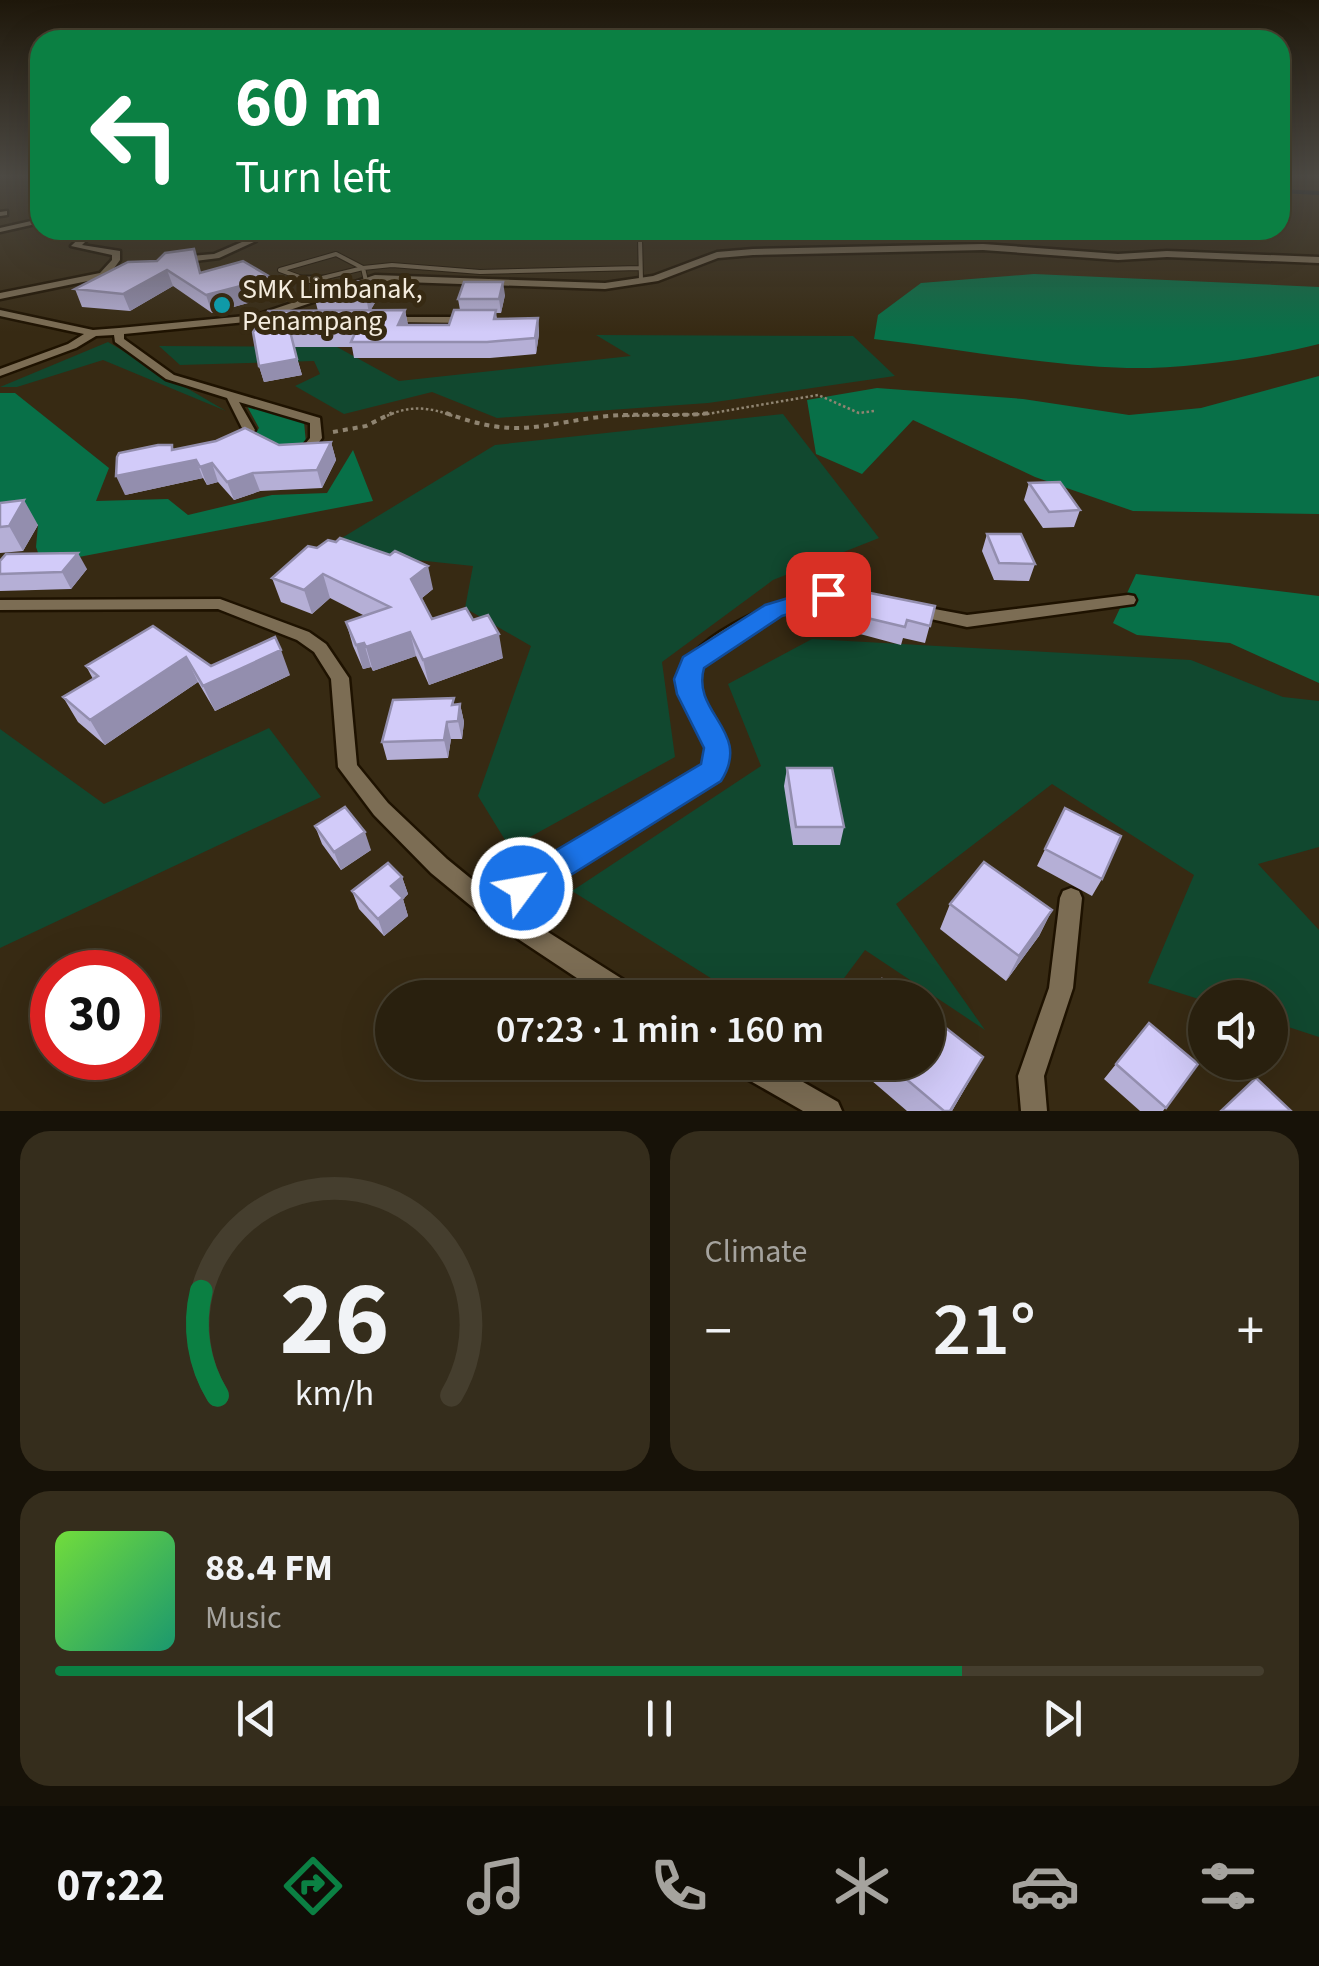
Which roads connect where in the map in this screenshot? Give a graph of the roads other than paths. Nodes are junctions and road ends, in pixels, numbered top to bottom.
1 (82, 240) edge
2 (640, 240) edge
3 (252, 241) dead end
4 (1283, 260) junction
5 (1319, 260) edge
6 (168, 263) edge
7 (363, 268) junction
8 (639, 268) junction
9 (138, 271) edge
10 (106, 273) junction
11 (1319, 273) edge
12 (366, 280) junction
13 (640, 282) junction
14 (0, 296) edge
15 (0, 313) edge
16 (258, 318) junction
17 (297, 320) edge
18 (364, 320) edge
19 (483, 320) edge
20 (119, 331) junction
21 (93, 333) junction
22 (0, 373) edge
23 (232, 399) junction
24 (226, 448) edge
25 (302, 454) edge
26 (1128, 600) dead end
27 (0, 605) edge
28 (1071, 898) dead end
29 (490, 908) junction
30 (601, 980) edge
31 (774, 1080) edge
32 (829, 1111) edge
33 (1034, 1111) edge

1 - 10 street
2 - 8 lane
3 - 6 street
4 - 5 street
4 - 11 street
4 - 13 street
7 - 7 lane
7 - 8 lane
7 - 12 lane
8 - 13 lane
9 - 10 street
10 - 14 street
12 - 13 street
12 - 16 street
15 - 21 street
16 - 17 street
16 - 20 street
18 - 19 street
20 - 21 street
20 - 23 street
21 - 22 street
23 - 24 street
23 - 25 street
26 - 29 street
27 - 29 street
28 - 33 street
29 - 30 street
31 - 32 street

